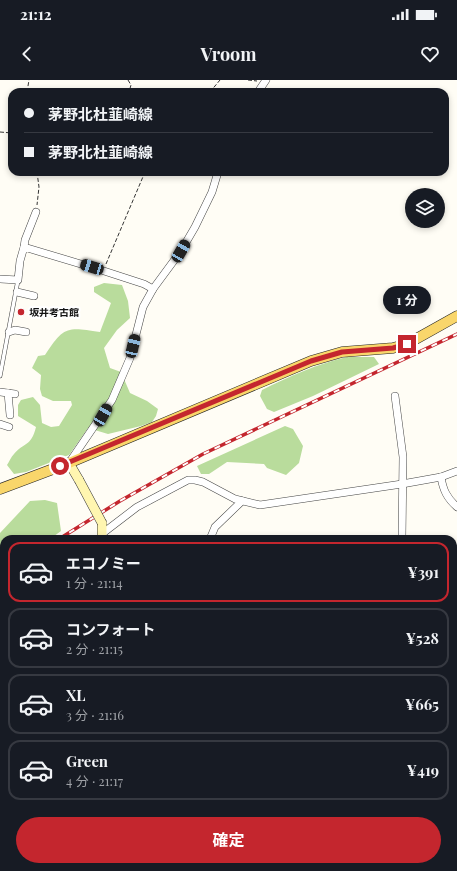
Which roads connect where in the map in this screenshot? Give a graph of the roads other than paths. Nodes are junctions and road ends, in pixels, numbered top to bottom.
1 (217, 176) edge
2 (36, 212) road end
3 (24, 247) junction
4 (0, 279) edge
5 (18, 280) junction
6 (152, 289) junction
7 (17, 292) junction
8 (34, 296) dead end
9 (457, 316) edge
10 (9, 332) junction
11 (26, 332) dead end
12 (0, 376) edge
13 (8, 393) edge
14 (395, 396) dead end
15 (10, 415) dead end
16 (0, 424) edge
17 (9, 427) dead end
18 (69, 463) junction
19 (457, 471) edge
20 (441, 477) junction
21 (402, 484) junction
22 (0, 489) edge
23 (242, 501) junction
24 (457, 507) edge
25 (103, 535) edge
26 (104, 535) edge
27 (212, 535) edge
28 (402, 535) edge

1 - 6 street
2 - 3 street
3 - 5 street
3 - 6 street
4 - 5 street
5 - 7 lane
6 - 18 street
7 - 8 street
7 - 10 lane
9 - 18 main road
10 - 11 street
10 - 12 lane
13 - 15 street
14 - 21 street
16 - 17 street
18 - 22 main road
18 - 25 street, bridge
19 - 20 street
20 - 21 street
20 - 24 street
21 - 23 street
21 - 28 street
23 - 26 street
23 - 27 street

